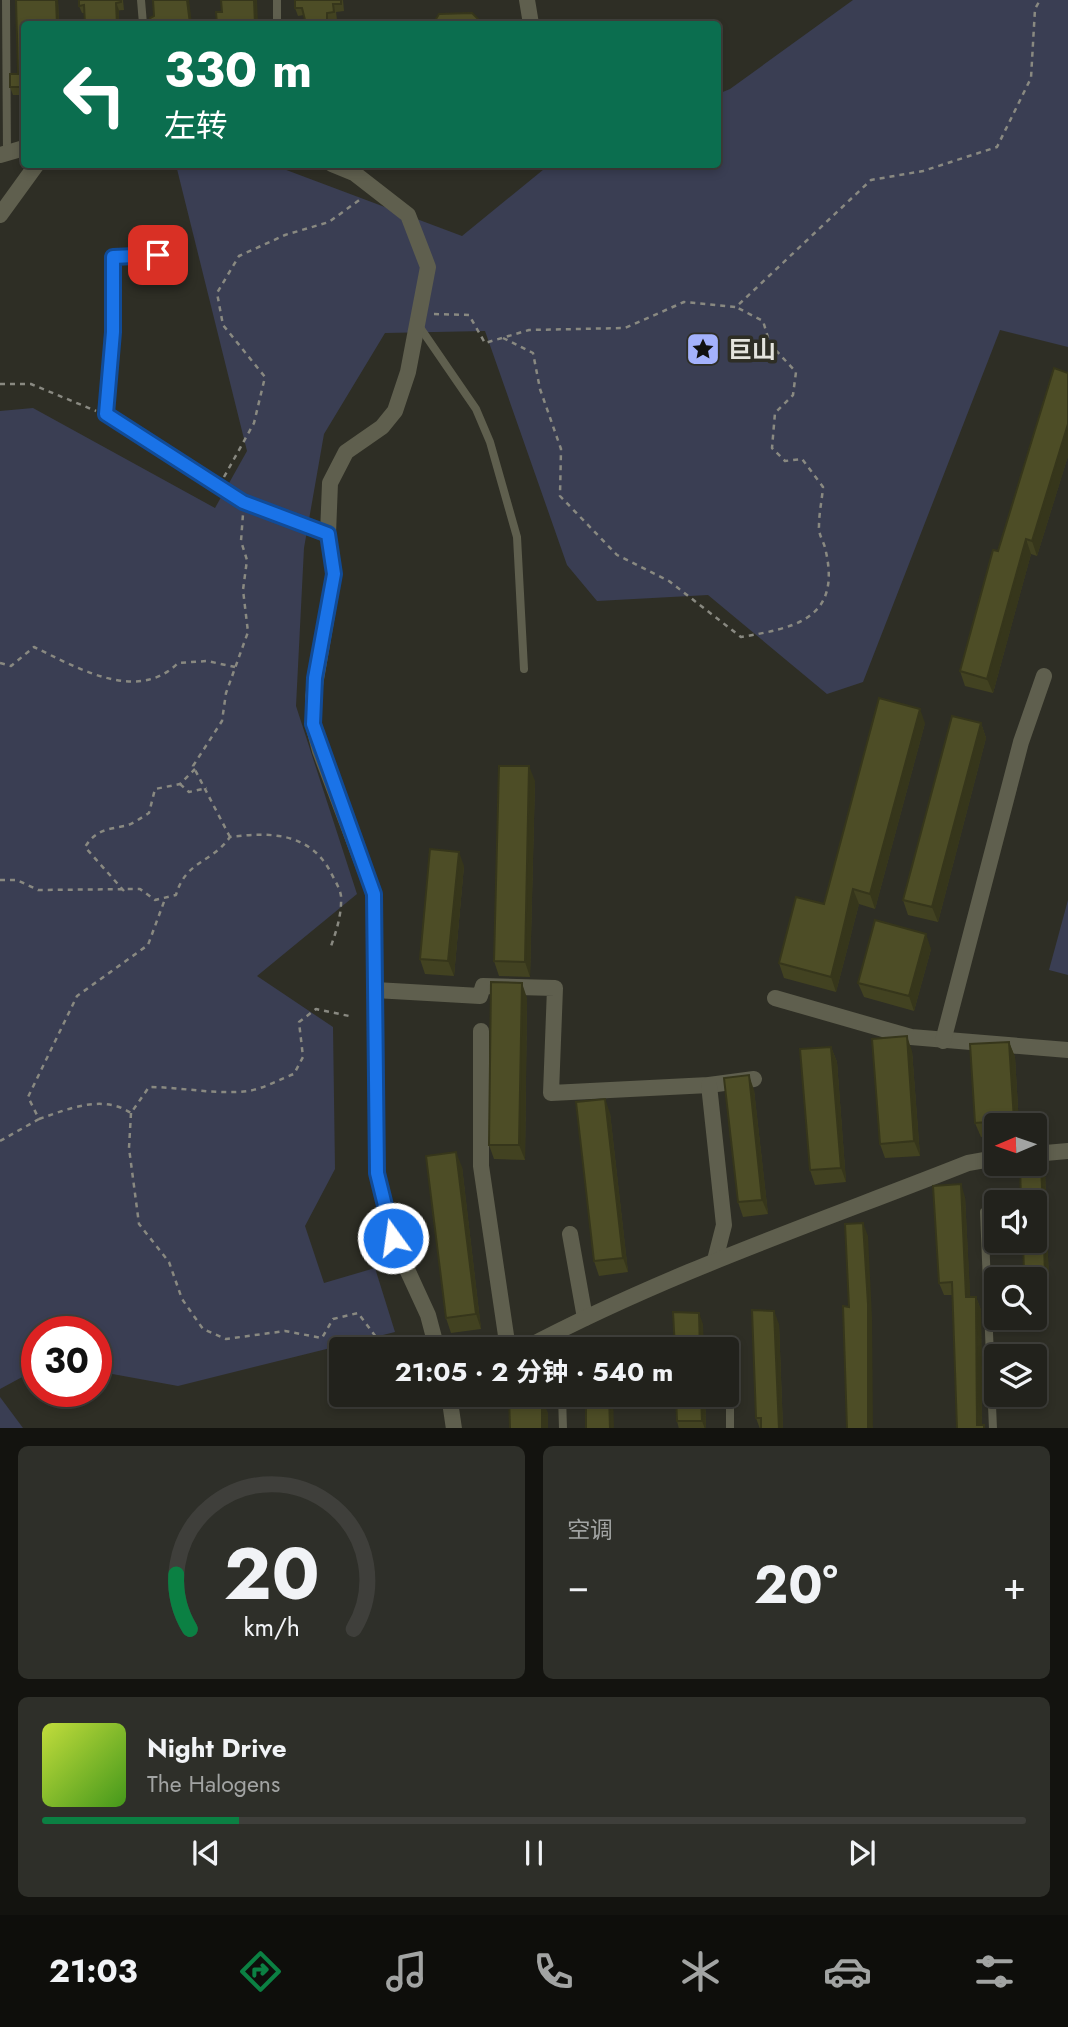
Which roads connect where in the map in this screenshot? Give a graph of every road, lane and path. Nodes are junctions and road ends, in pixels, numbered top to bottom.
1 (6, 0) edge
2 (141, 0) edge
3 (276, 0) edge
4 (527, 0) edge
5 (1040, 0) edge
6 (143, 21) edge
7 (277, 21) edge
8 (530, 21) edge
9 (21, 149) edge
10 (4, 155) edge
11 (34, 168) edge
12 (342, 168) edge
13 (374, 189) junction
14 (0, 215) edge
15 (158, 255) dead end
16 (736, 307) junction
17 (419, 319) junction
18 (503, 338) junction
19 (0, 384) edge
20 (106, 414) junction
21 (218, 486) junction
22 (243, 502) junction
23 (328, 534) junction
24 (0, 663) edge
25 (235, 667) junction
26 (524, 669) dead end
27 (1044, 676) dead end
28 (195, 769) junction
29 (180, 784) junction
30 (207, 788) junction
31 (230, 837) junction
32 (0, 880) edge
33 (124, 891) junction
34 (165, 898) junction
35 (330, 949) dead end
36 (375, 990) junction
37 (775, 998) dead end
38 (349, 1016) dead end
39 (481, 1031) dead end
40 (943, 1041) junction
41 (1068, 1050) edge
42 (754, 1079) dead end
43 (709, 1085) junction
44 (131, 1113) junction
45 (39, 1119) junction
46 (0, 1141) edge
47 (1068, 1151) edge
48 (1047, 1153) edge
49 (984, 1160) edge
50 (570, 1234) dead end
51 (986, 1253) edge
52 (715, 1260) junction
53 (585, 1318) junction
54 (376, 1337) edge
55 (434, 1337) edge
56 (506, 1337) edge
57 (548, 1337) edge
58 (451, 1407) edge
59 (562, 1407) edge
60 (730, 1407) edge
61 (454, 1428) edge
62 (563, 1428) edge
63 (730, 1428) edge
64 (993, 1428) edge

1 - 10 lane
2 - 6 lane
3 - 7 lane
4 - 8 street
5 - 16 path
9 - 10 street
11 - 14 street
12 - 13 street
13 - 17 street
13 - 21 path
15 - 20 lane
16 - 18 path
16 - 18 path
17 - 18 path
17 - 23 street
17 - 26 lane
19 - 20 path
20 - 21 lane
21 - 22 lane
22 - 23 lane
22 - 25 path
23 - 36 street
24 - 25 path
25 - 28 path
27 - 40 street
28 - 29 path
28 - 30 path
29 - 30 path
29 - 33 path
30 - 31 path
31 - 34 path
31 - 35 path
32 - 33 path
33 - 34 path
34 - 45 path
36 - 43 street
36 - 55 street
37 - 40 street
38 - 44 path
39 - 56 street
40 - 41 street
42 - 43 street
43 - 52 street
44 - 45 path
44 - 54 path
45 - 46 path
47 - 48 street
49 - 52 street
50 - 53 street
51 - 64 lane
52 - 53 street
53 - 57 street
58 - 61 street
59 - 62 lane
60 - 63 lane

